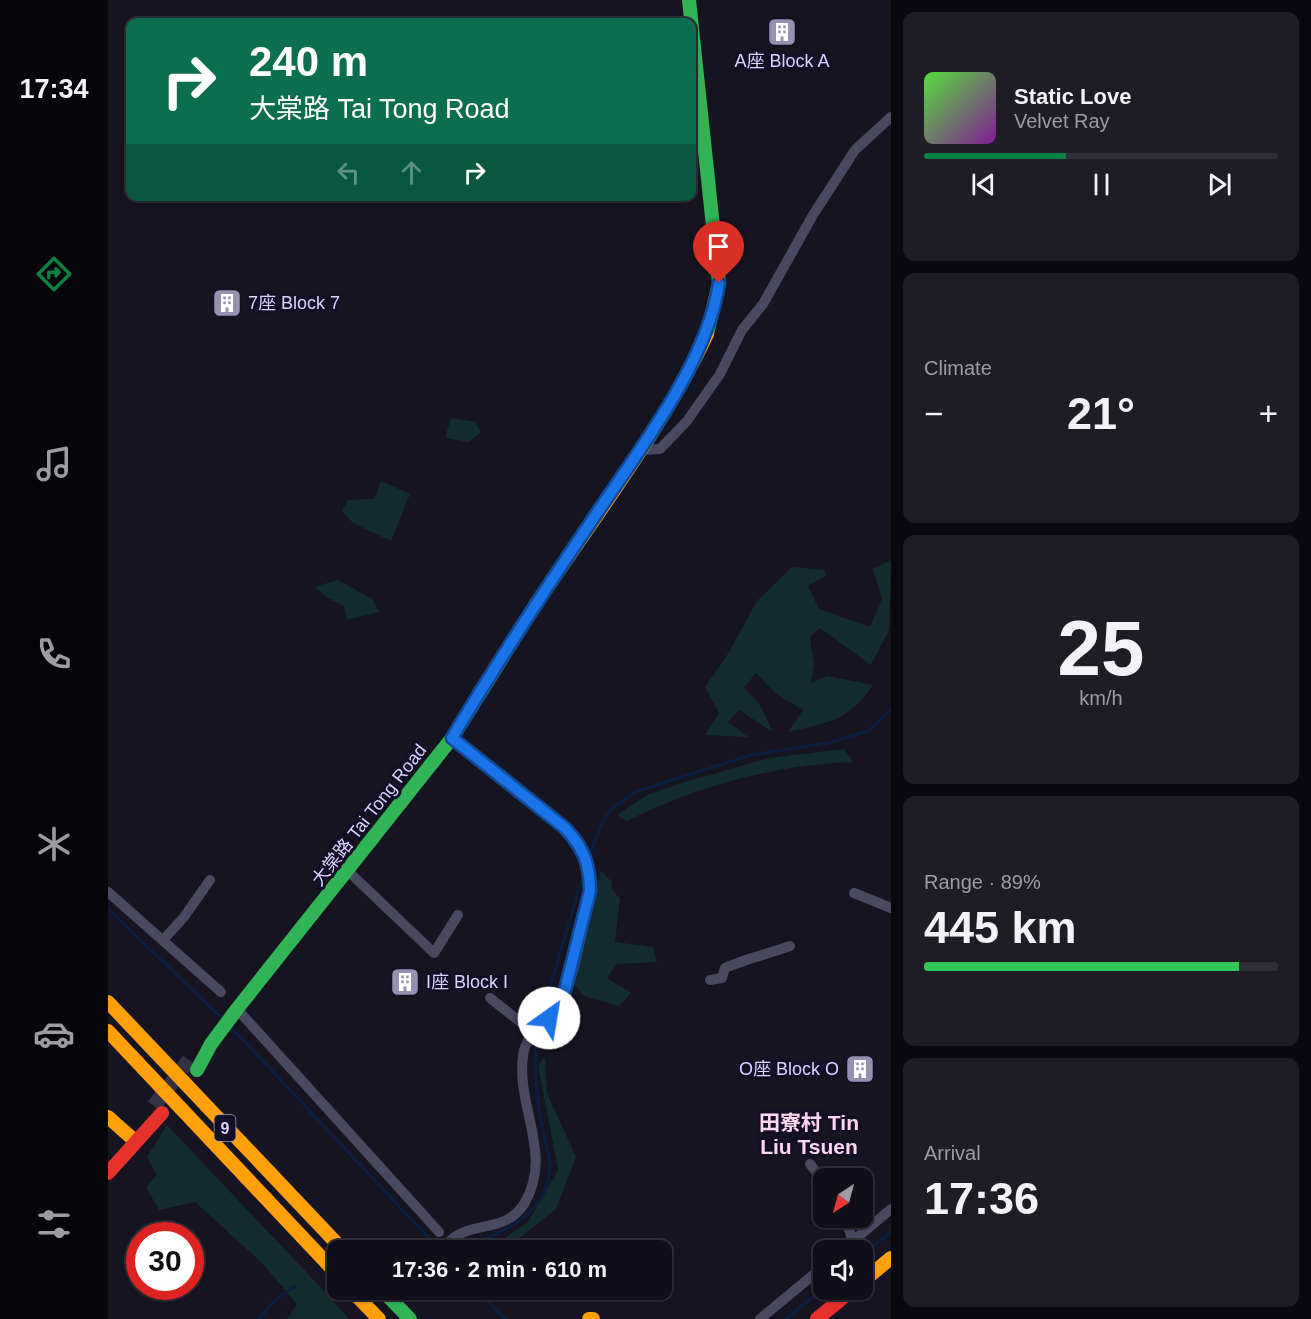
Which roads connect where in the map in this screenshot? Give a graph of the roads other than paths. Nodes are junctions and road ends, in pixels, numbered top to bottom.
1 (689, 0) edge
2 (691, 18) edge
3 (696, 66) edge
4 (891, 117) edge
5 (639, 450) junction
6 (452, 738) junction
7 (348, 871) junction
8 (210, 880) dead end
9 (108, 892) edge
10 (854, 893) dead end
11 (891, 908) edge
12 (458, 915) dead end
13 (163, 940) junction
14 (790, 946) dead end
15 (710, 980) dead end
16 (221, 992) dead end
17 (490, 998) dead end
18 (108, 1002) edge
19 (233, 1015) junction
20 (108, 1031) edge
21 (530, 1036) junction
22 (193, 1065) tunnel mouth
23 (158, 1109) tunnel mouth
24 (108, 1117) edge
25 (135, 1141) junction
26 (810, 1164) dead end
27 (813, 1168) edge
28 (108, 1173) edge
29 (891, 1209) edge
30 (439, 1232) dead end
31 (334, 1240) edge
32 (451, 1240) edge
33 (854, 1240) edge
34 (891, 1258) edge
35 (327, 1263) edge
36 (873, 1273) edge
37 (813, 1275) edge
38 (361, 1300) edge
39 (392, 1300) edge
40 (840, 1300) edge
41 (379, 1319) edge
42 (410, 1319) edge
43 (589, 1319) edge
44 (593, 1319) edge
45 (760, 1319) edge
46 (817, 1319) edge

1 - 2 main road, 大棠路 Tai Tong Road
3 - 5 main road, 大棠路 Tai Tong Road
4 - 5 street
5 - 6 main road, 大棠路 Tai Tong Road
6 - 7 main road, 大棠路 Tai Tong Road
6 - 21 street
7 - 12 street
7 - 19 main road, 大棠路 Tai Tong Road
8 - 13 street
9 - 13 street
10 - 11 street
13 - 16 street
14 - 15 street
17 - 21 street
18 - 31 main road, 9
19 - 22 main road, 大棠路 Tai Tong Road
19 - 30 street
20 - 35 main road, 9
21 - 32 street
23 - 25 main road
24 - 25 main road
25 - 28 main road
26 - 27 street
29 - 33 street
34 - 36 main road
37 - 45 street
38 - 41 main road
39 - 42 main road
40 - 46 main road
43 - 44 main road

